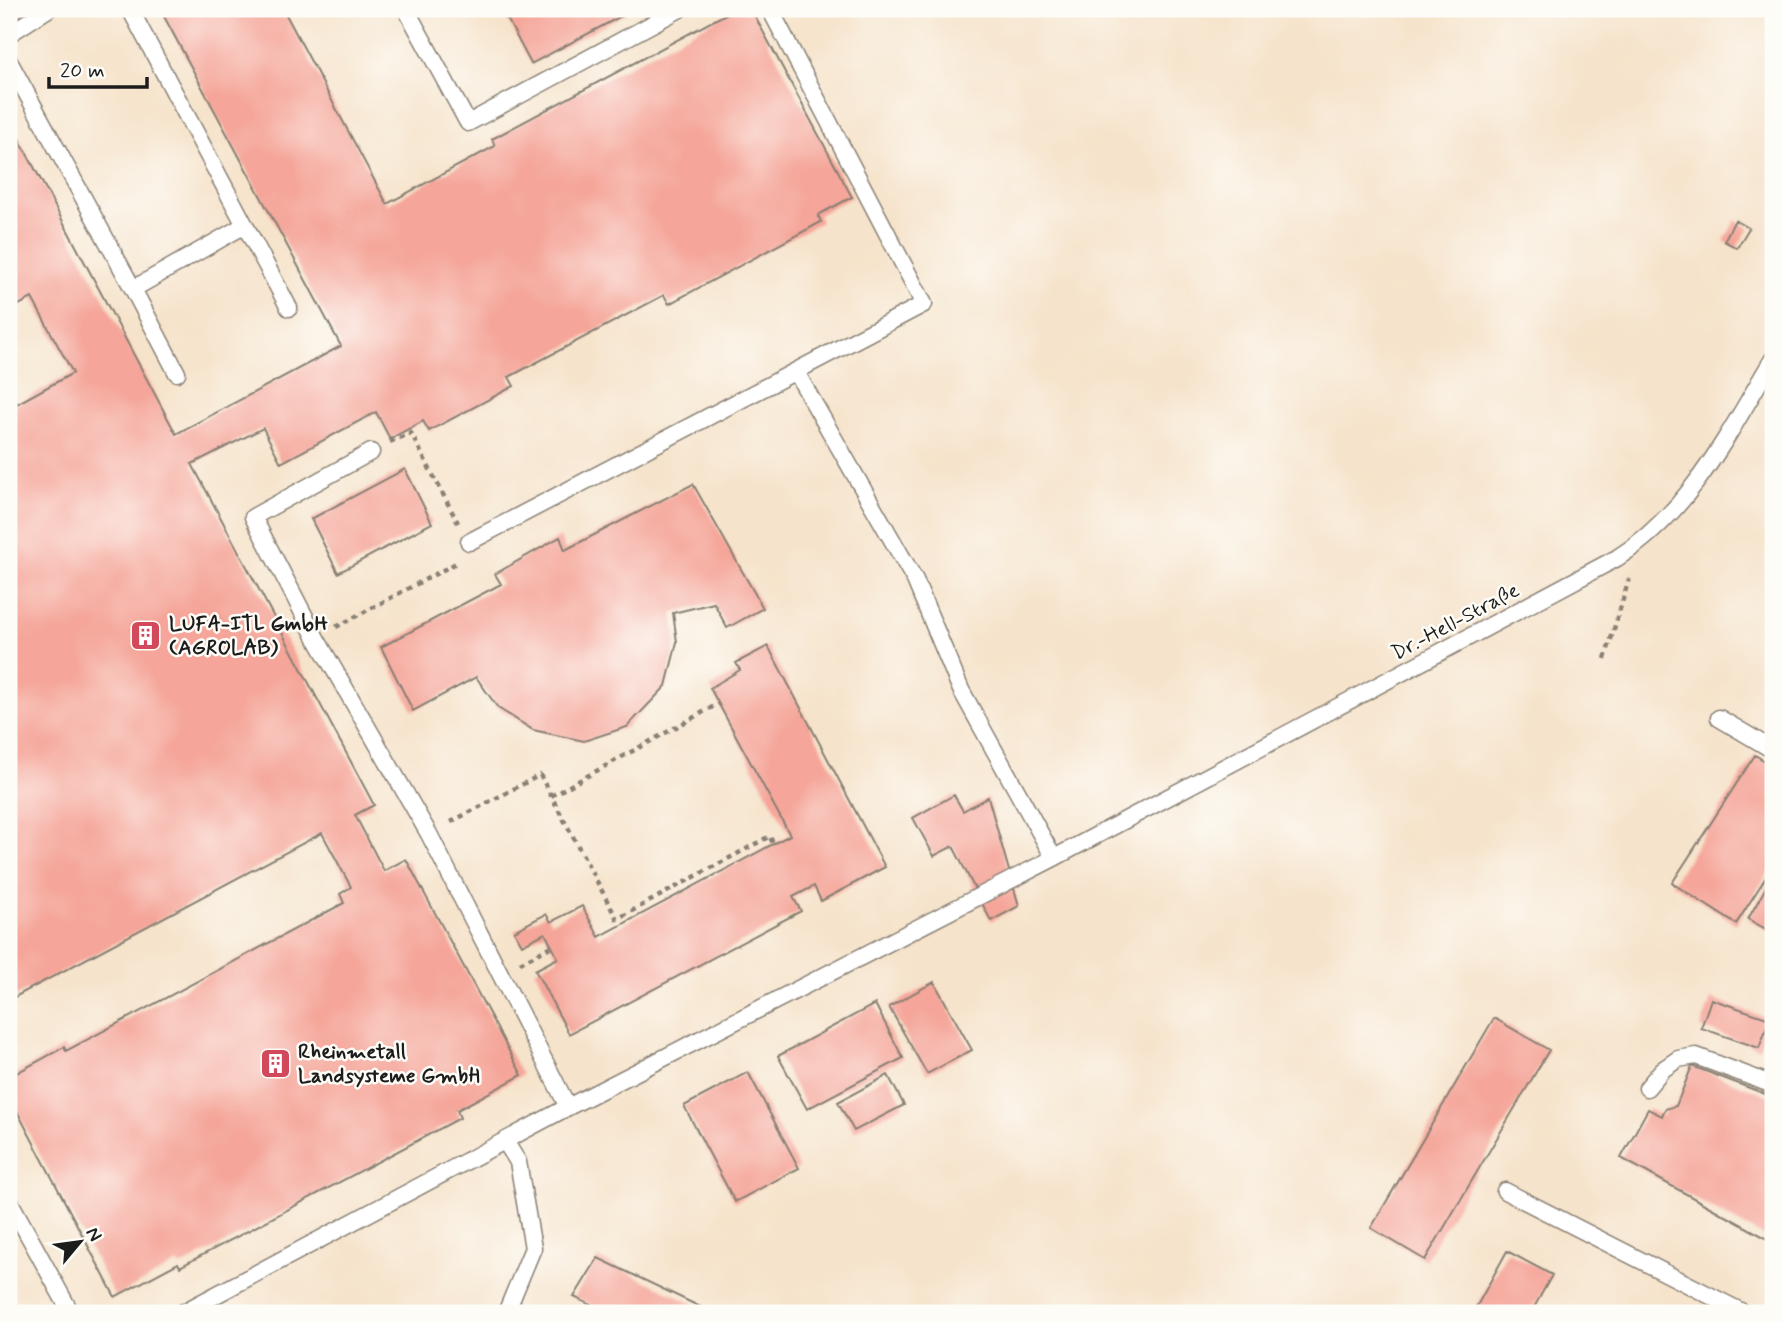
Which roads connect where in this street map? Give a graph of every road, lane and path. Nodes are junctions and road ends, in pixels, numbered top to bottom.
1 (48, 9) edge
2 (130, 9) edge
3 (406, 9) edge
4 (680, 9) edge
5 (770, 9) edge
6 (9, 34) edge
7 (9, 61) edge
8 (245, 225) junction
9 (133, 289) junction
10 (289, 307) dead end
11 (1773, 359) edge
12 (796, 372) junction
13 (177, 373) dead end
14 (371, 452) joint
15 (469, 542) junction
16 (1639, 545) junction
17 (316, 638) junction
18 (1605, 659) dead end
19 (719, 704) dead end
20 (1719, 718) dead end
21 (1773, 750) edge
22 (551, 796) junction
23 (429, 834) junction
24 (773, 845) dead end
25 (1054, 858) junction
26 (552, 946) dead end
27 (500, 974) junction
28 (1773, 1085) edge
29 (1647, 1088) dead end
30 (568, 1107) junction
31 (505, 1141) junction
32 (1505, 1191) dead end
33 (9, 1200) edge
34 (71, 1313) edge
35 (183, 1313) edge
36 (506, 1313) edge
37 (1744, 1313) edge

1 - 6 lane
2 - 8 lane
3 - 4 lane
5 - 12 lane
7 - 9 lane
8 - 9 lane
8 - 10 lane
9 - 13 lane
11 - 16 lane, Dr.-Hell-Straße
12 - 15 lane
12 - 25 lane
14 - 15 path
14 - 17 lane
15 - 17 path
16 - 18 path
16 - 25 lane, Dr.-Hell-Straße
17 - 23 lane
19 - 22 path
20 - 21 lane
22 - 23 path
22 - 24 path
23 - 27 lane
25 - 30 lane, Dr.-Hell-Straße
26 - 27 path
27 - 30 lane
28 - 29 lane
30 - 31 lane, Dr.-Hell-Straße
31 - 35 lane, Dr.-Hell-Straße
31 - 36 lane
32 - 37 lane
33 - 34 lane

